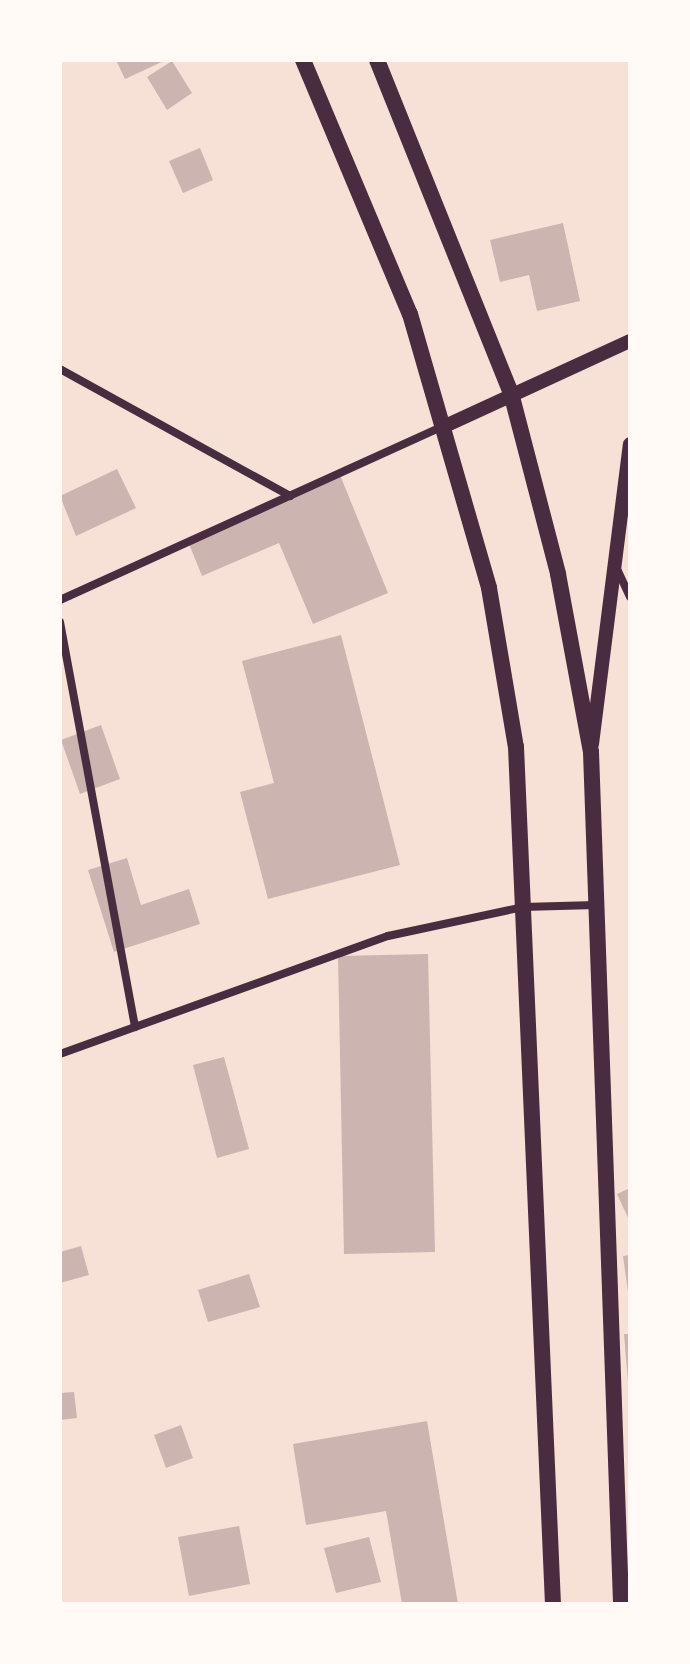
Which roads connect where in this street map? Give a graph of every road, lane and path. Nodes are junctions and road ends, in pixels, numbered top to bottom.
1 (303, 60) edge
2 (377, 60) edge
3 (630, 341) edge
4 (60, 369) edge
5 (511, 393) junction
6 (445, 426) junction
7 (630, 444) edge
8 (290, 496) junction
9 (615, 565) junction
10 (630, 597) edge
11 (60, 600) edge
12 (60, 622) edge
13 (591, 752) junction
14 (597, 905) junction
15 (523, 907) junction
16 (135, 1027) junction
17 (60, 1054) edge
18 (553, 1604) edge
19 (621, 1604) edge

1 - 6 main road
2 - 5 main road
3 - 5 street
4 - 8 street
5 - 6 street
5 - 13 main road
6 - 8 street
6 - 15 main road
7 - 9 street
8 - 11 street
9 - 10 street
9 - 13 street
12 - 16 street
13 - 14 main road
14 - 15 street
14 - 19 main road
15 - 16 street
15 - 18 main road
16 - 17 street

